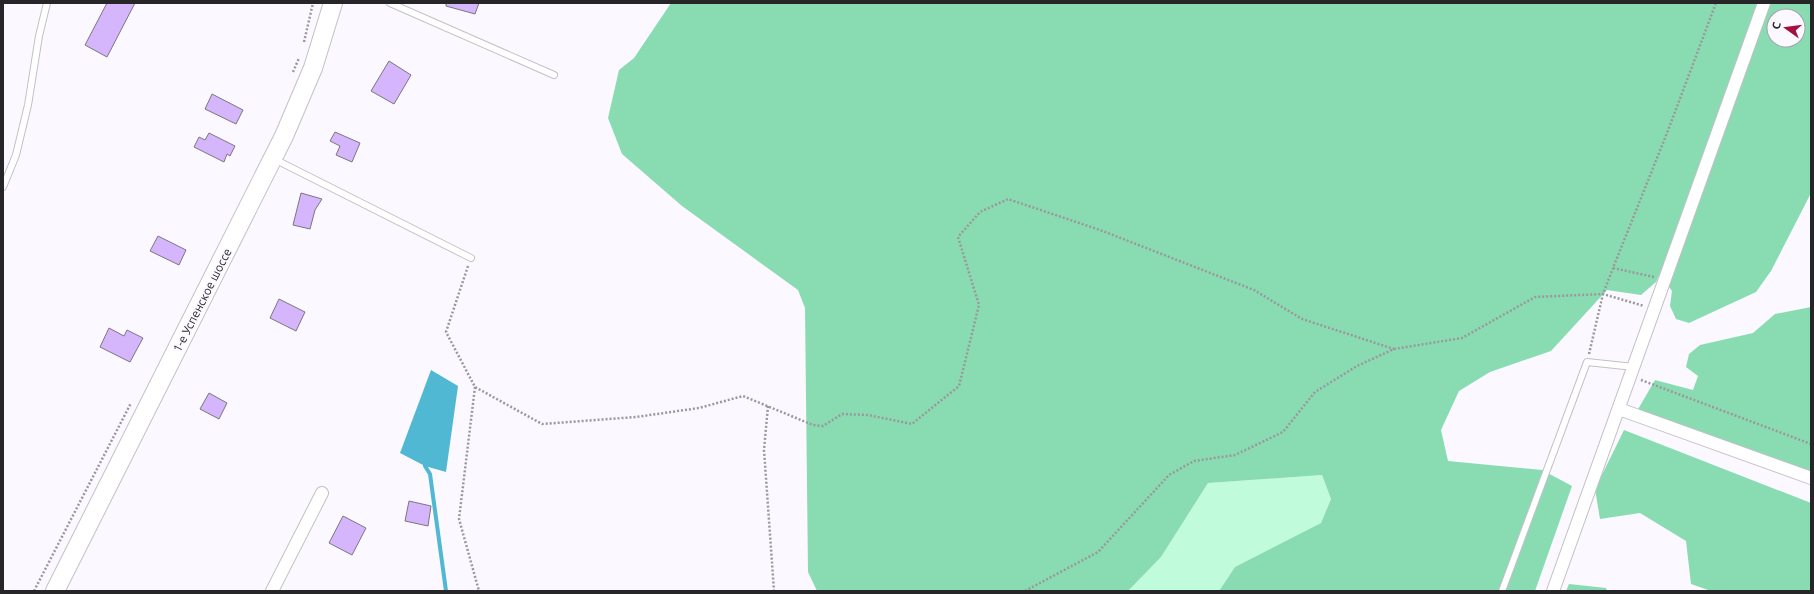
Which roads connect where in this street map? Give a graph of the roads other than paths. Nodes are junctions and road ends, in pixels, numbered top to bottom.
1 (47, 3) edge
2 (333, 3) edge
3 (390, 3) edge
4 (1764, 3) edge
5 (554, 75) dead end
6 (272, 159) junction
7 (3, 187) edge
8 (471, 258) road end
9 (1632, 372) junction
10 (1619, 409) junction
11 (1811, 478) edge
12 (322, 493) dead end
13 (55, 591) edge
14 (272, 591) edge
15 (1502, 591) edge
16 (1553, 591) edge

1 - 7 lane
2 - 6 main road, 1-е Успенское шоссе
3 - 5 lane
4 - 9 street
6 - 8 lane
6 - 13 main road, 1-е Успенское шоссе
9 - 10 street
9 - 15 lane
10 - 11 street
10 - 16 street
12 - 14 street

